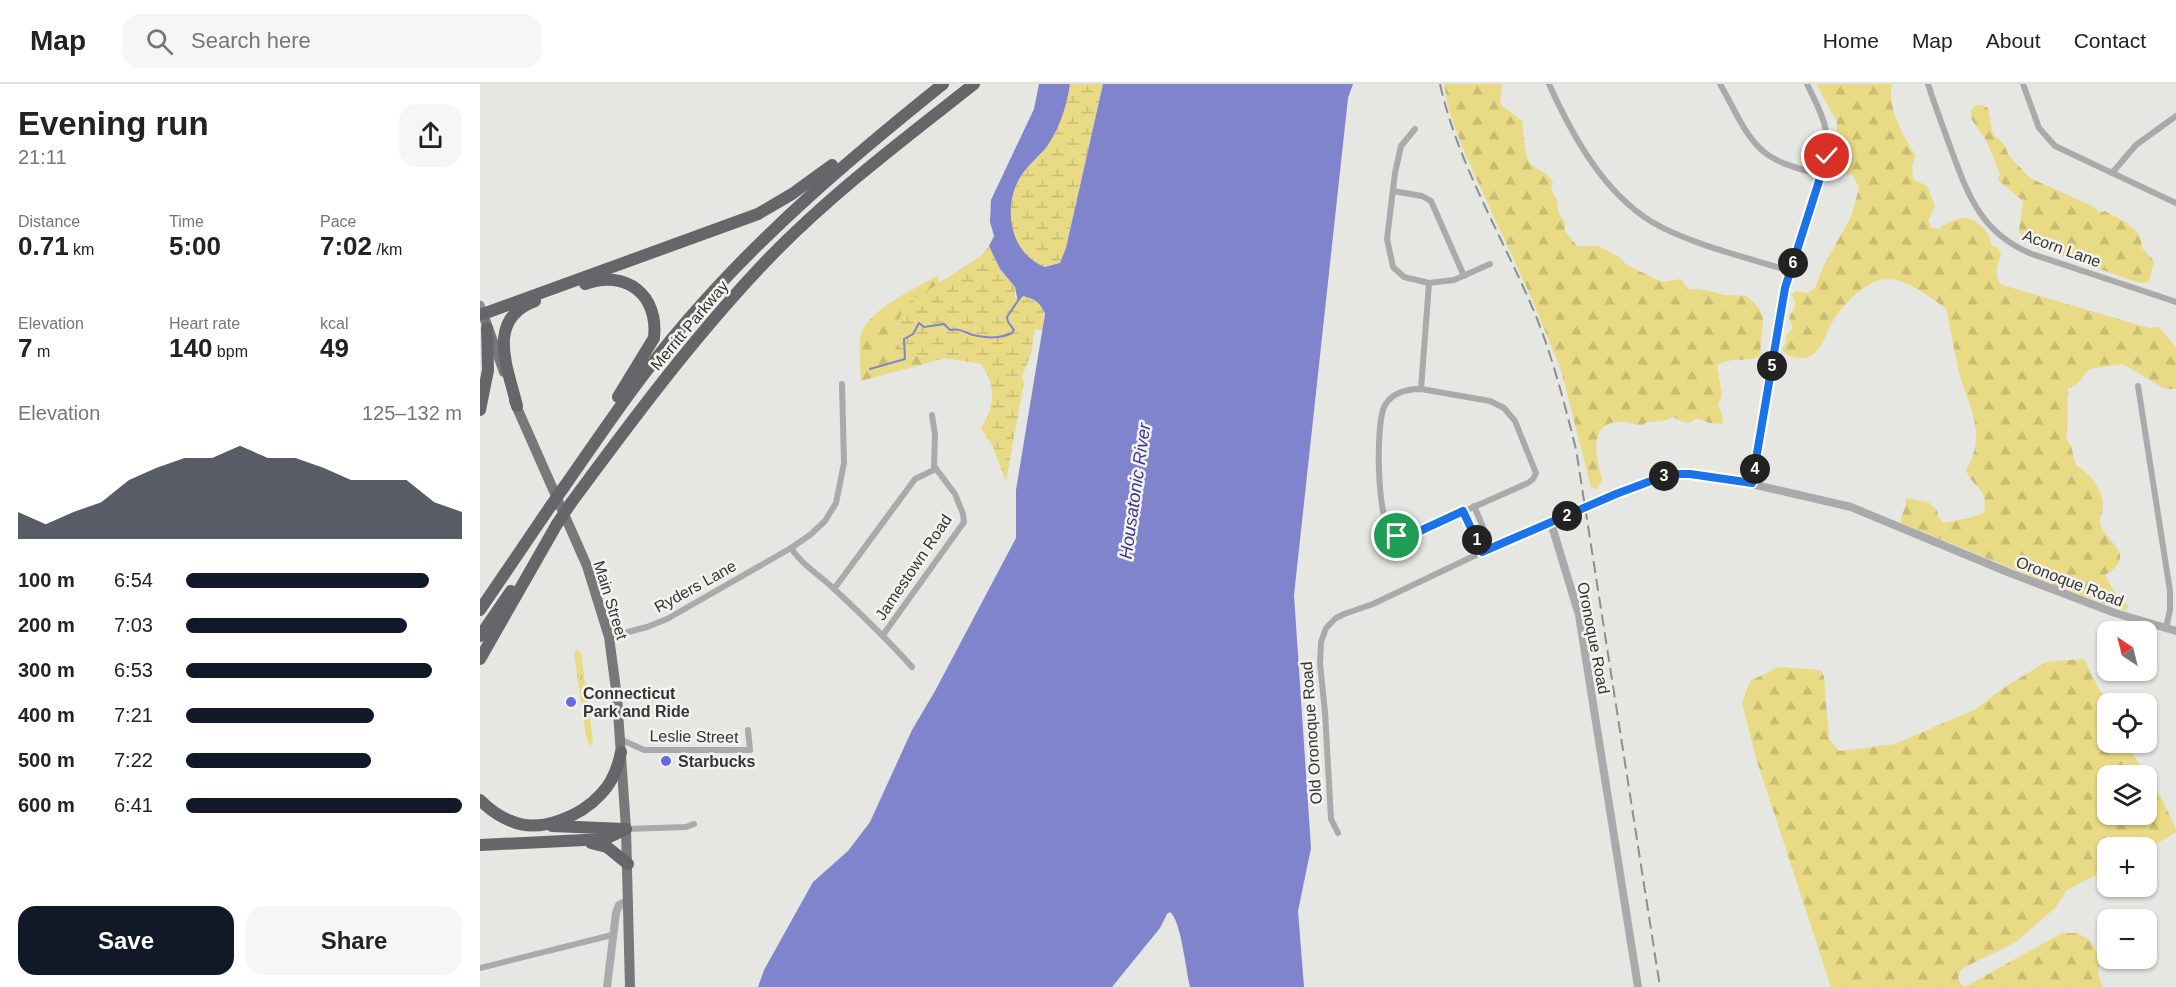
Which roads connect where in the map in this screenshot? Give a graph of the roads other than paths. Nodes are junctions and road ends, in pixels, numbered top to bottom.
1 (943, 84) edge
2 (974, 84) edge
3 (1549, 84) edge
4 (1720, 84) edge
5 (1807, 84) edge
6 (1928, 84) edge
7 (2023, 84) edge
8 (2176, 116) edge
9 (892, 125) junction
10 (1415, 129) dead end
11 (2112, 173) junction
12 (1821, 175) junction
13 (1393, 190) junction
14 (2176, 203) edge
15 (1490, 264) dead end
16 (1790, 271) junction
17 (1464, 276) junction
18 (1429, 283) junction
19 (2176, 302) edge
20 (481, 309) edge
21 (487, 328) junction
22 (842, 384) dead end
23 (2139, 386) dead end
24 (1421, 389) junction
25 (517, 406) junction
26 (480, 410) edge
27 (932, 415) dead end
28 (581, 463) junction
29 (936, 470) junction
30 (1752, 483) junction
31 (1474, 506) junction
32 (1463, 511) junction
33 (1551, 523) junction
34 (557, 524) junction
35 (791, 548) junction
36 (1492, 548) junction
37 (1482, 552) junction
38 (834, 589) junction
39 (480, 610) edge
40 (2166, 628) junction
41 (2176, 631) edge
42 (884, 635) junction
43 (480, 636) edge
44 (609, 637) junction
45 (480, 659) edge
46 (912, 668) dead end
47 (748, 730) dead end
48 (620, 739) junction
49 (621, 752) junction
50 (480, 800) edge
51 (694, 824) dead end
52 (533, 825) junction
53 (626, 829) junction
54 (1338, 833) dead end
55 (584, 842) junction
56 (480, 845) edge
57 (628, 864) junction
58 (628, 901) junction
59 (612, 935) junction
60 (480, 968) edge
61 (607, 987) edge
62 (630, 987) edge
63 (1638, 987) edge

1 - 9 highway, Merritt Parkway
2 - 34 highway, Merritt Parkway, bridge
3 - 16 street
4 - 12 street
5 - 12 street
6 - 19 street, Acorn Lane
7 - 11 street
8 - 11 street
9 - 20 highway
9 - 28 highway, Merritt Parkway
10 - 13 street
11 - 14 street
12 - 16 street
13 - 17 street
13 - 18 street
15 - 17 street
16 - 30 street
17 - 18 street
18 - 24 street
20 - 21 main road, Main Street
21 - 25 main road, Main Street
21 - 26 highway
22 - 35 street, Ryders Lane
23 - 40 street
24 - 31 street
24 - 32 street
25 - 28 highway
25 - 44 main road, Main Street
27 - 29 street
28 - 39 highway, Merritt Parkway, bridge
29 - 38 street
29 - 42 street, Jamestown Road
30 - 33 street, Oronoque Road
30 - 40 street, Oronoque Road
31 - 32 street
31 - 36 street
32 - 37 street
33 - 36 street, Old Oronoque Road
33 - 63 street, Oronoque Road
34 - 43 highway, Merritt Parkway
34 - 45 highway
35 - 38 street
35 - 44 street, Ryders Lane
36 - 37 street, Old Oronoque Road
37 - 54 street, Old Oronoque Road
38 - 42 street
40 - 41 street, Oronoque Road
42 - 46 street
44 - 48 main road, Main Street
47 - 48 street, Leslie Street
48 - 49 main road, Main Street
49 - 52 highway
49 - 53 main road, Main Street
50 - 52 highway
51 - 53 street
52 - 53 highway
53 - 55 highway
53 - 57 main road, Main Street
55 - 56 highway
55 - 57 highway
57 - 58 main road, Main Street
58 - 59 street
58 - 62 main road, Main Street
59 - 60 street
59 - 61 street

